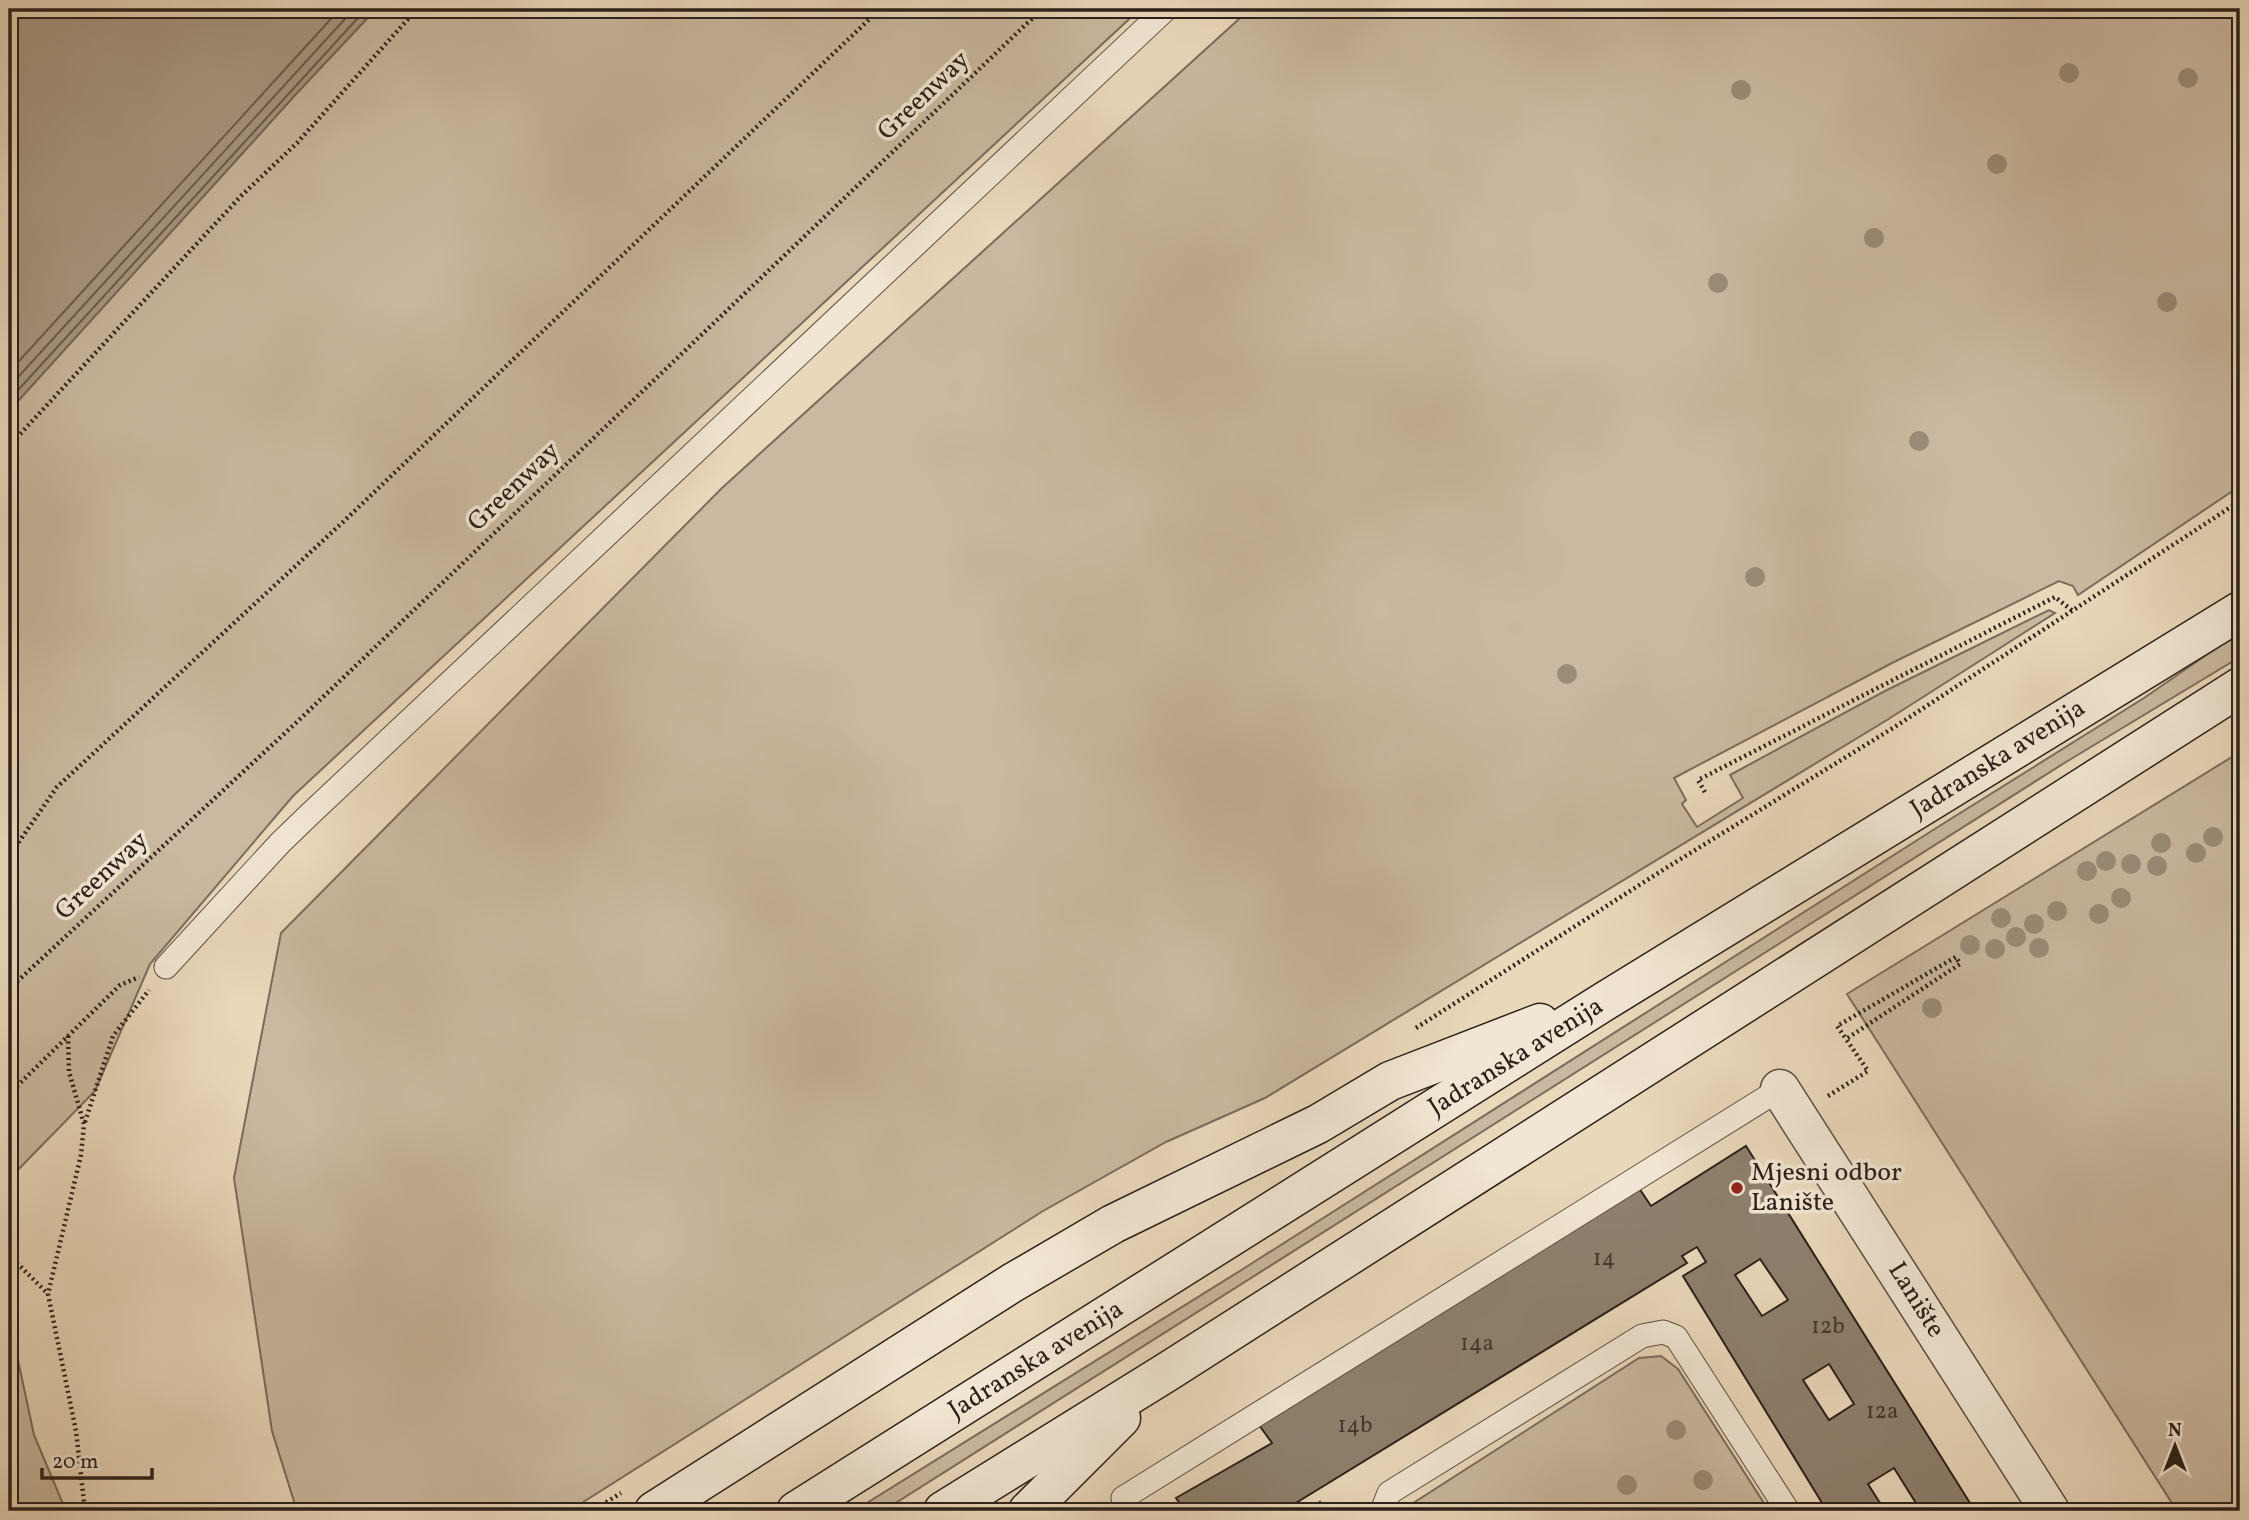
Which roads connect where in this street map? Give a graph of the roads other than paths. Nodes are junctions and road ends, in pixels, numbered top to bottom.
1 (1166, 9) edge
2 (2240, 611) edge
3 (2240, 687) edge
4 (166, 967) road end
5 (1605, 1001) junction
6 (1789, 1102) joint
7 (1167, 1373) junction
8 (1123, 1498) dead end
9 (640, 1501) edge
10 (796, 1511) edge
11 (943, 1511) edge
12 (1028, 1511) edge
13 (1382, 1511) edge
14 (1788, 1511) edge
15 (2050, 1511) edge

1 - 4 lane
2 - 5 main road, Jadranska avenija
3 - 7 main road
5 - 9 main road
5 - 10 main road, Jadranska avenija
6 - 8 lane
6 - 15 main road, Lanište
7 - 11 main road
7 - 12 main road
13 - 14 lane

